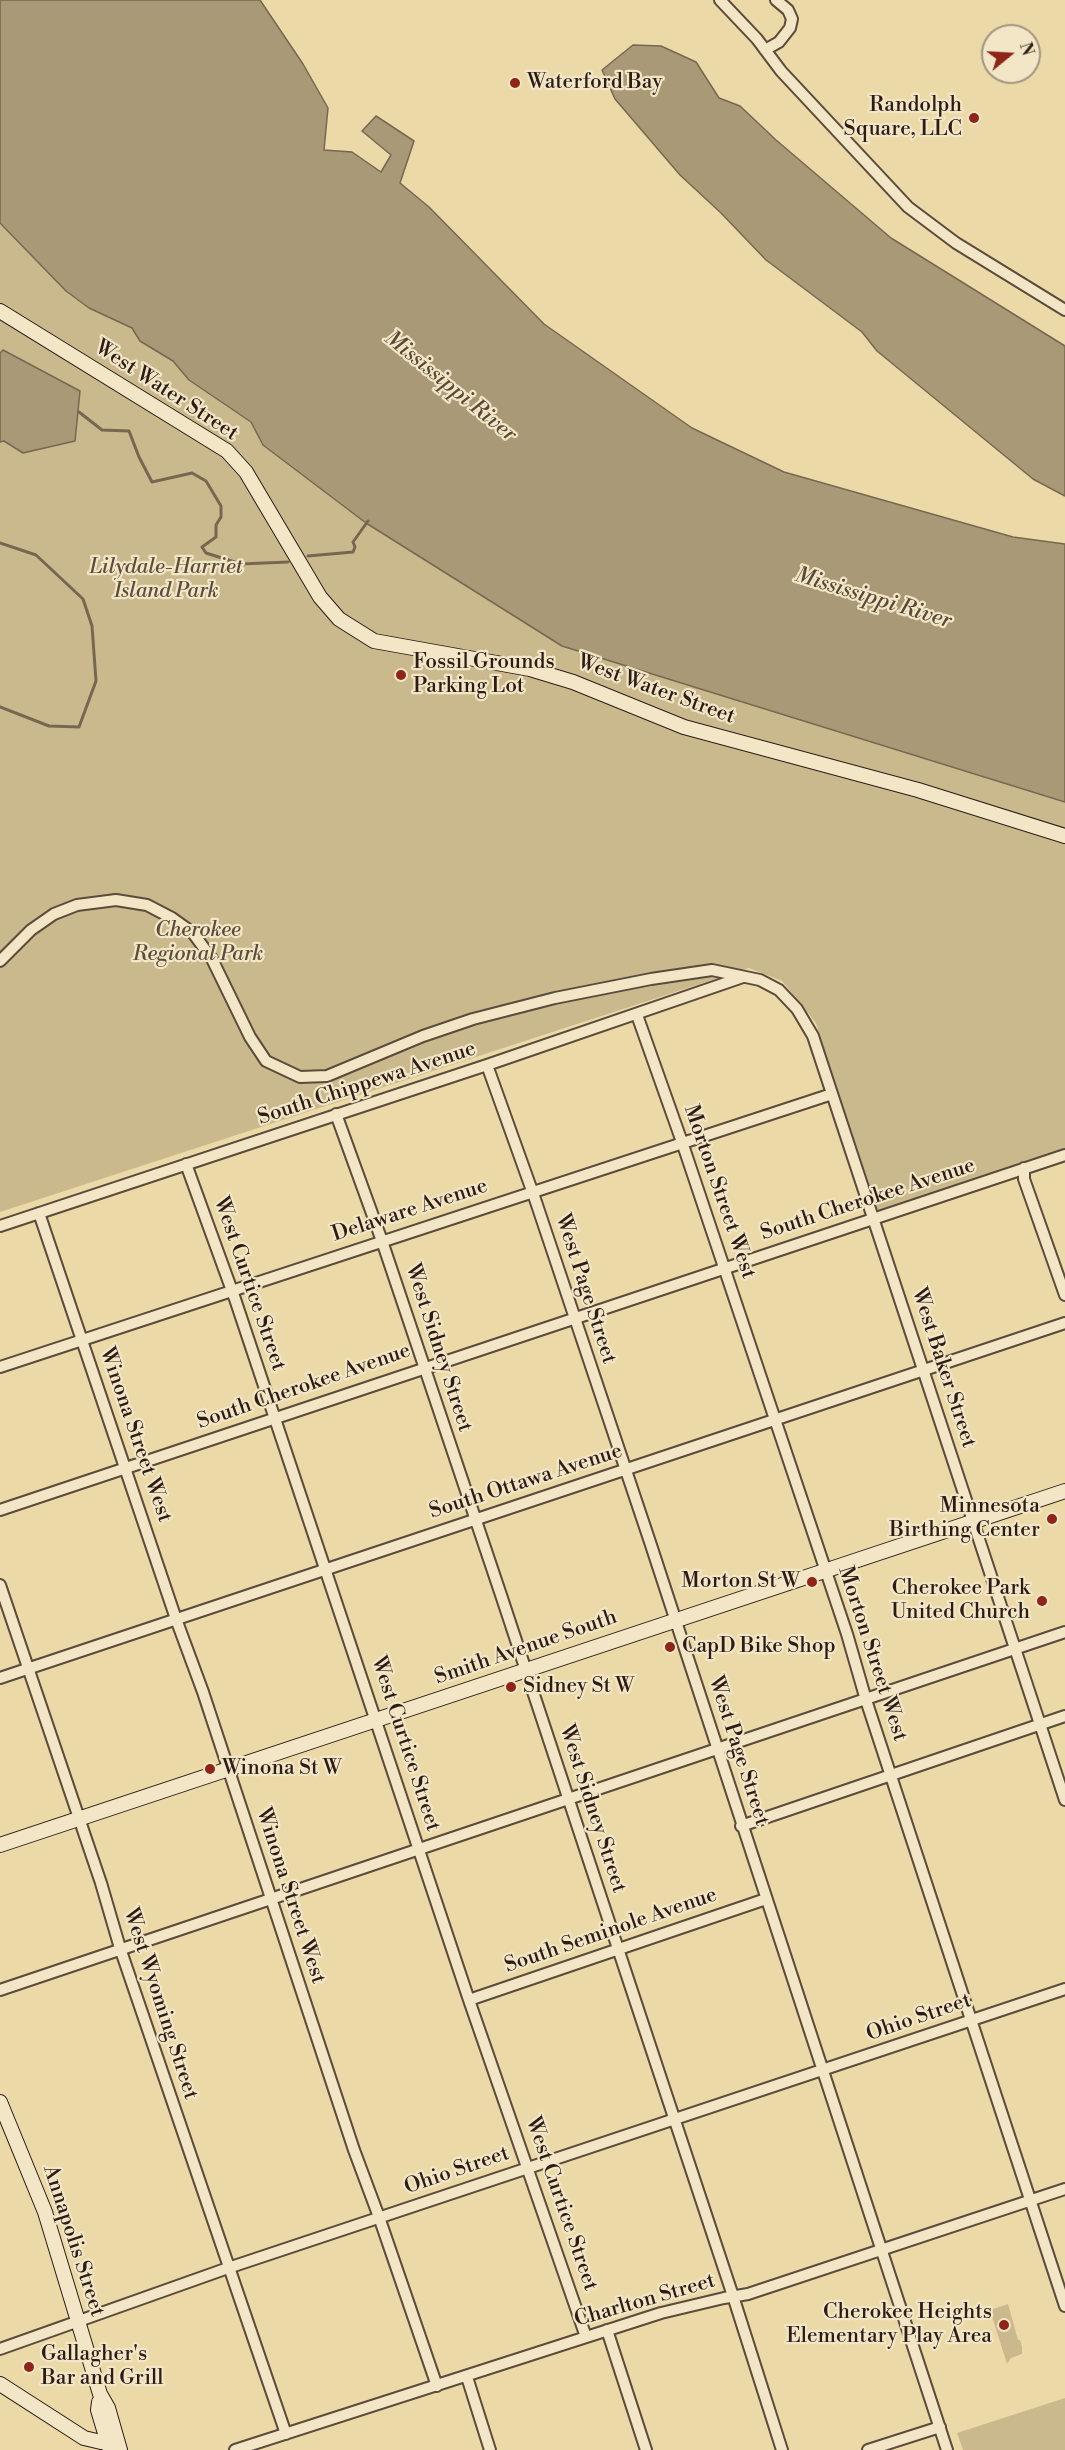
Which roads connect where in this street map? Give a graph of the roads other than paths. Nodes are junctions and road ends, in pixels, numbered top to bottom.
1 (720, 0) edge
2 (776, 0) edge
3 (765, 50) junction
4 (1065, 310) edge
5 (0, 311) edge
6 (1065, 836) edge
7 (0, 961) edge
8 (746, 976) junction
9 (637, 1015) junction
10 (487, 1065) junction
11 (832, 1094) junction
12 (336, 1114) junction
13 (682, 1142) junction
14 (1065, 1155) edge
15 (186, 1164) junction
16 (1024, 1168) junction
17 (532, 1191) junction
18 (39, 1213) junction
19 (873, 1219) junction
20 (0, 1226) edge
21 (382, 1241) junction
22 (724, 1268) junction
23 (232, 1290) junction
24 (1065, 1295) edge
25 (575, 1320) junction
26 (1065, 1323) edge
27 (82, 1340) junction
28 (0, 1367) edge
29 (425, 1368) junction
30 (923, 1371) junction
31 (274, 1418) junction
32 (774, 1421) junction
33 (125, 1468) junction
34 (625, 1470) junction
35 (1065, 1491) edge
36 (0, 1510) edge
37 (475, 1520) junction
38 (972, 1521) junction
39 (325, 1570) junction
40 (825, 1570) junction
41 (0, 1585) edge
42 (176, 1619) junction
43 (675, 1620) junction
44 (1065, 1632) edge
45 (1015, 1649) junction
46 (28, 1669) junction
47 (526, 1670) junction
48 (0, 1678) edge
49 (866, 1700) junction
50 (1065, 1716) edge
51 (376, 1720) junction
52 (1040, 1724) junction
53 (716, 1751) junction
54 (227, 1770) junction
55 (891, 1775) junction
56 (568, 1800) junction
57 (1065, 1800) edge
58 (78, 1820) junction
59 (741, 1826) junction
60 (0, 1845) edge
61 (419, 1849) junction
62 (766, 1899) junction
63 (271, 1900) junction
64 (120, 1948) junction
65 (617, 1949) junction
66 (1065, 1989) edge
67 (0, 1990) edge
68 (469, 2000) junction
69 (973, 2020) junction
70 (823, 2070) junction
71 (0, 2102) edge
72 (674, 2120) junction
73 (528, 2167) junction
74 (1065, 2189) edge
75 (1031, 2201) junction
76 (379, 2217) junction
77 (883, 2248) junction
78 (228, 2268) junction
79 (733, 2296) junction
80 (1065, 2306) edge
81 (77, 2321) junction
82 (607, 2330) junction
83 (586, 2337) junction
84 (0, 2349) edge
85 (467, 2377) junction
86 (0, 2384) edge
87 (437, 2386) junction
88 (100, 2394) junction
89 (939, 2427) junction
90 (286, 2434) junction
91 (109, 2445) edge
92 (120, 2450) edge
93 (235, 2450) edge
94 (490, 2450) edge
95 (646, 2450) edge
96 (782, 2450) edge
97 (868, 2450) edge
98 (947, 2450) edge

1 - 3 street
2 - 3 street
3 - 4 street
5 - 6 street, West Water Street
7 - 8 street, West Baker Street
8 - 9 street, South Chippewa Avenue
8 - 11 street, West Baker Street
9 - 10 street, South Chippewa Avenue
9 - 13 street, Morton Street West
10 - 12 street, South Chippewa Avenue
10 - 17 street, West Page Street
11 - 13 street, Delaware Avenue
11 - 19 street, West Baker Street
12 - 15 street, South Chippewa Avenue
12 - 21 street, West Sidney Street
13 - 17 street, Delaware Avenue
13 - 22 street, Morton Street West
14 - 16 street, South Cherokee Avenue
15 - 18 street, South Chippewa Avenue
15 - 23 street, West Curtice Street
16 - 19 street, South Cherokee Avenue
16 - 24 street
17 - 21 street, Delaware Avenue
17 - 25 street, West Page Street
18 - 20 street, South Chippewa Avenue
18 - 27 street, Winona Street West
19 - 22 street, South Cherokee Avenue
19 - 30 street, West Baker Street
21 - 23 street, Delaware Avenue
21 - 29 street, West Sidney Street
22 - 25 street, South Cherokee Avenue
22 - 32 street, Morton Street West
23 - 27 street, Delaware Avenue
23 - 31 street, West Curtice Street
25 - 29 street, South Cherokee Avenue
25 - 34 street, West Page Street
26 - 30 street, South Ottawa Avenue
27 - 28 street, Delaware Avenue
27 - 33 street, Winona Street West
29 - 31 street, South Cherokee Avenue
29 - 37 street, West Sidney Street
30 - 32 street, South Ottawa Avenue
30 - 38 street, West Baker Street
31 - 33 street, South Cherokee Avenue
31 - 39 street, West Curtice Street
32 - 34 street, South Ottawa Avenue
32 - 40 street, Morton Street West
33 - 36 street, South Cherokee Avenue
33 - 42 street, Winona Street West
34 - 37 street, South Ottawa Avenue
34 - 43 street, West Page Street
35 - 38 street, Smith Avenue South
37 - 39 street, South Ottawa Avenue
37 - 47 street, West Sidney Street
38 - 40 street, Smith Avenue South
38 - 45 street, West Baker Street
39 - 42 street, South Ottawa Avenue
39 - 51 street, West Curtice Street
40 - 43 street, Smith Avenue South
40 - 49 street, Morton Street West
41 - 46 street, West Wyoming Street
42 - 46 street, South Ottawa Avenue
42 - 54 street, Winona Street West
43 - 47 street, Smith Avenue South
43 - 53 street, West Page Street
44 - 45 street
45 - 49 street
45 - 52 street, West Baker Street
46 - 48 street, South Ottawa Avenue
46 - 58 street, West Wyoming Street
47 - 51 street, Smith Avenue South
47 - 56 street, West Sidney Street
49 - 53 street
49 - 55 street, Morton Street West
50 - 52 street
51 - 54 street, Smith Avenue South
51 - 61 street, West Curtice Street
52 - 55 street
52 - 57 street, West Baker Street
53 - 56 street
53 - 59 street, West Page Street
54 - 58 street, Smith Avenue South
54 - 63 street, Winona Street West
55 - 59 street
55 - 69 street, Morton Street West
56 - 61 street
56 - 65 street, West Sidney Street
58 - 60 street, Smith Avenue South
58 - 64 street, West Wyoming Street
59 - 62 street, West Page Street
61 - 63 street
61 - 68 street, West Curtice Street
62 - 65 street, South Seminole Avenue
62 - 70 street, West Page Street
63 - 64 street
63 - 76 street, Winona Street West
64 - 67 street
64 - 78 street, West Wyoming Street
65 - 68 street, South Seminole Avenue
65 - 72 street, West Sidney Street
66 - 69 street, Ohio Street
68 - 73 street, West Curtice Street
69 - 70 street, Ohio Street
69 - 75 street, Morton Street West
70 - 72 street, Ohio Street
70 - 77 street, West Page Street
71 - 81 street, Annapolis Street
72 - 73 street, Ohio Street
72 - 79 street, West Sidney Street
73 - 76 street, Ohio Street
73 - 83 street, West Curtice Street
74 - 75 street, Charlton Street
75 - 77 street, Charlton Street
75 - 80 street, Morton Street West
76 - 78 street, Ohio Street
76 - 87 street, Winona Street West
77 - 79 street, Charlton Street
77 - 89 street, West Page Street
78 - 81 street, Ohio Street
78 - 90 street, West Wyoming Street
79 - 82 street, Charlton Street
79 - 96 street, West Sidney Street
81 - 84 street, Ohio Street
81 - 88 street, Annapolis Street
82 - 83 street, Charlton Street
82 - 95 street
83 - 85 street, Charlton Street
85 - 87 street, Charlton Street
85 - 94 street
86 - 91 street
87 - 90 street, Charlton Street
88 - 91 street, Annapolis Street
88 - 92 street, Annapolis Street
89 - 97 street
89 - 98 street, West Page Street
90 - 93 street, Charlton Street

